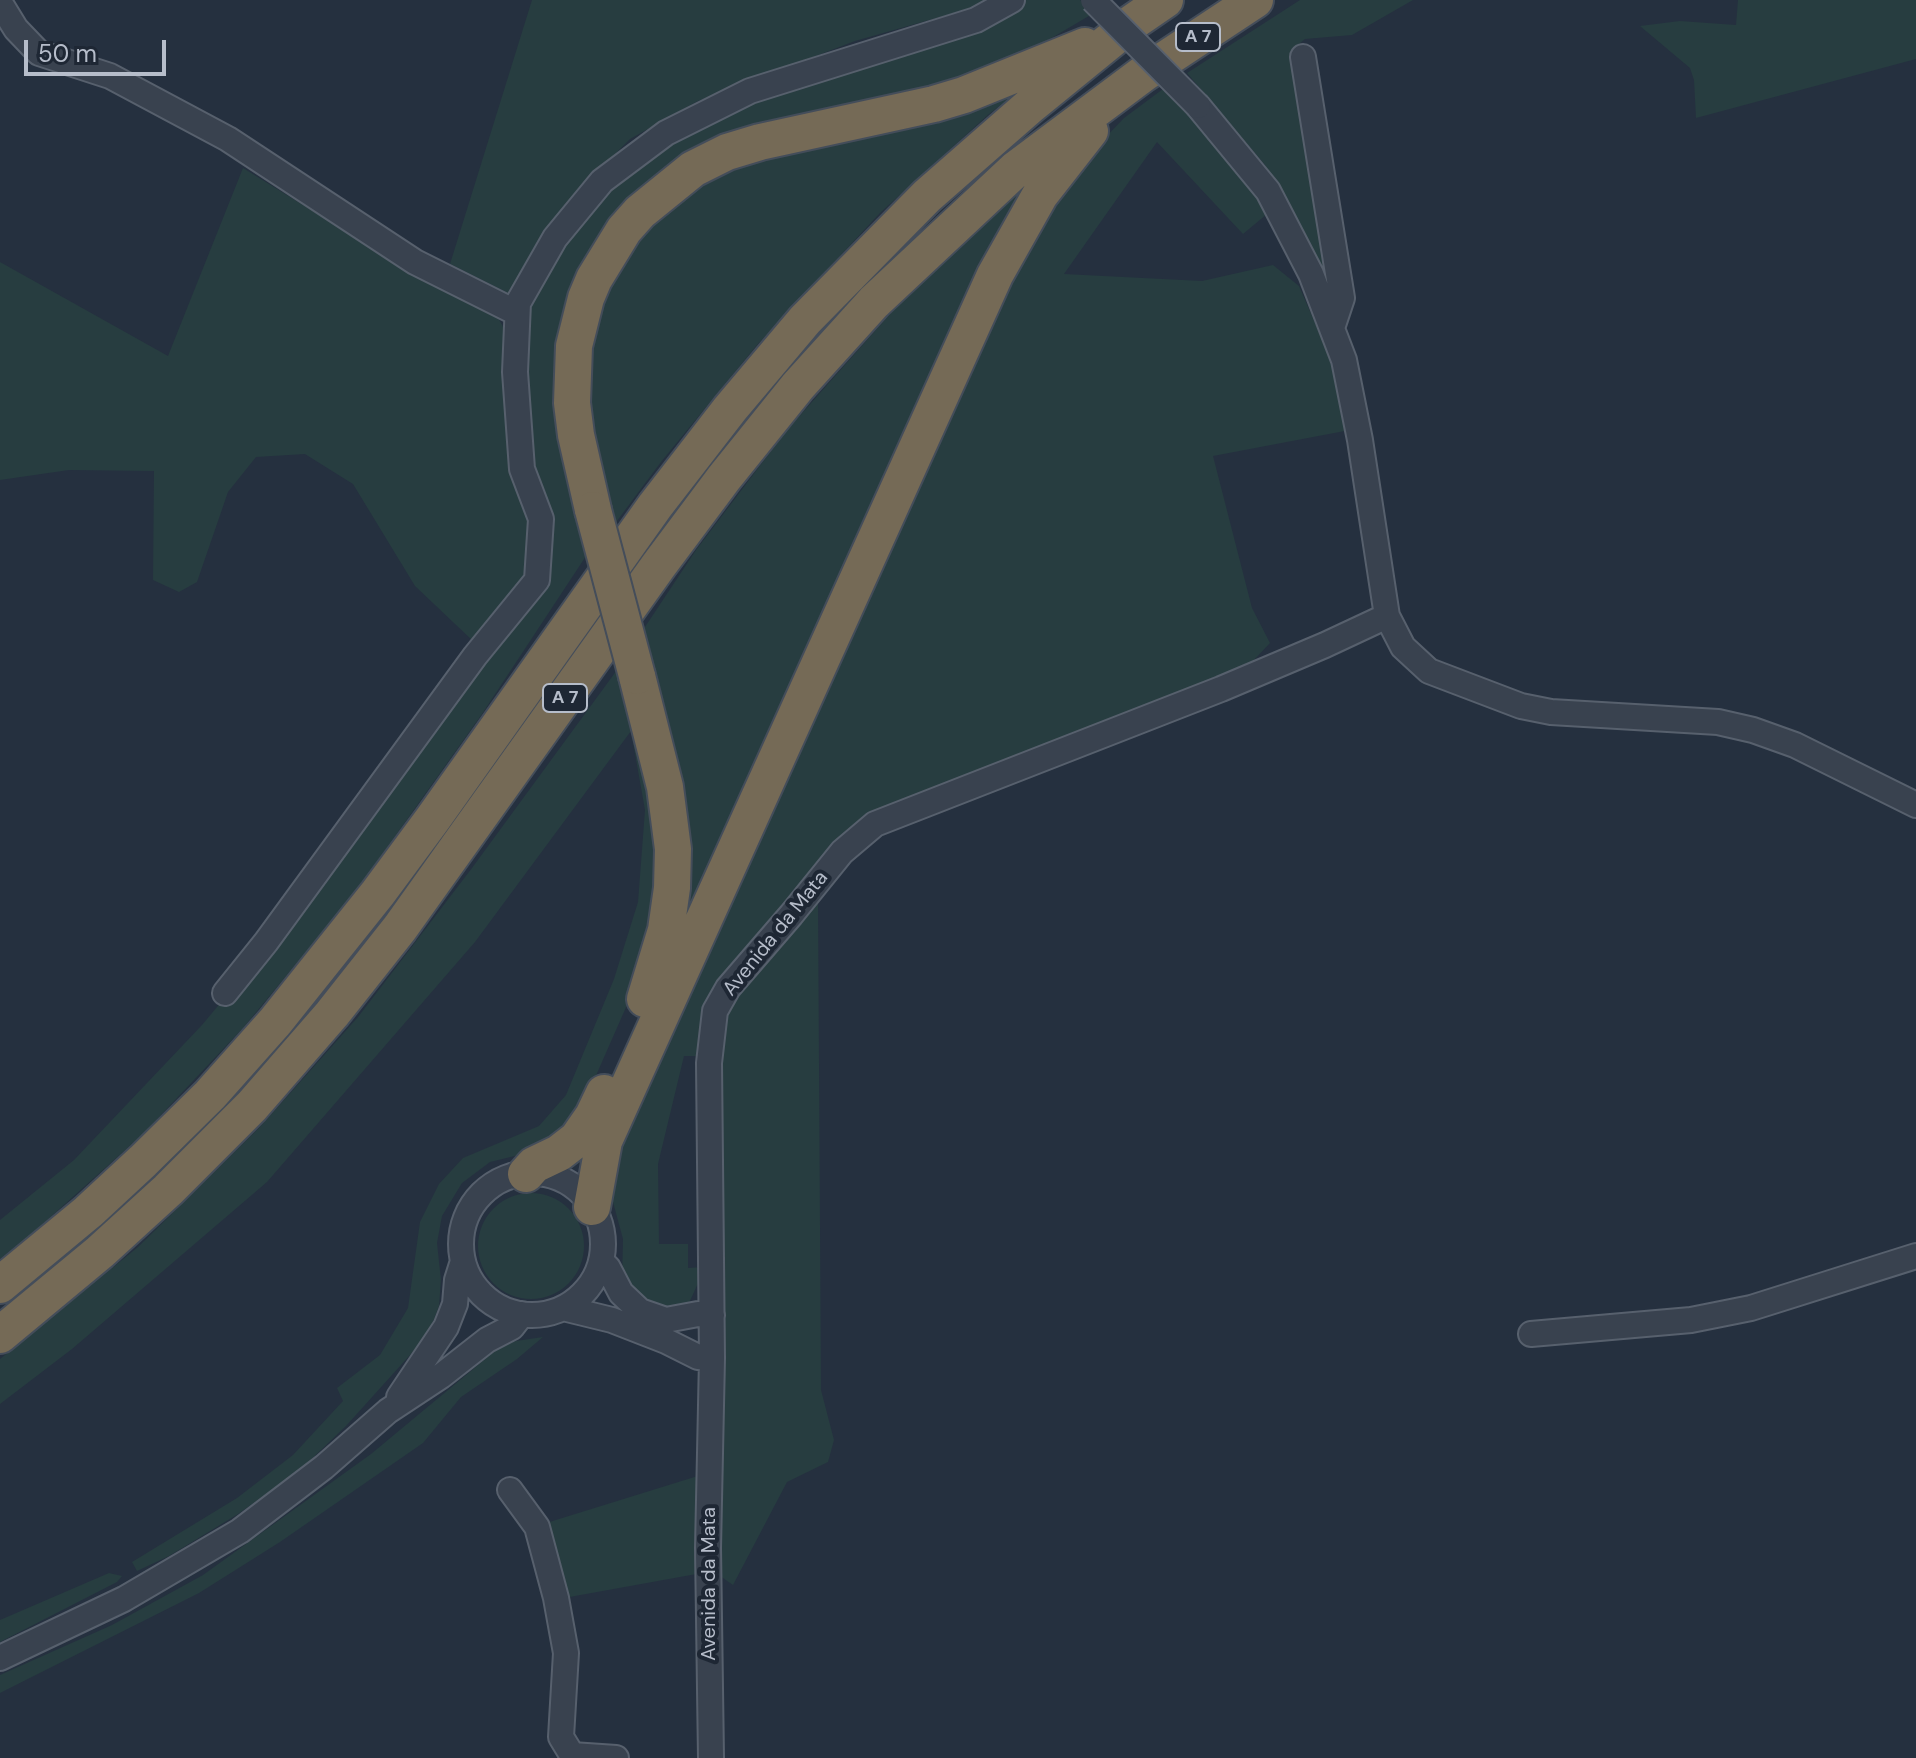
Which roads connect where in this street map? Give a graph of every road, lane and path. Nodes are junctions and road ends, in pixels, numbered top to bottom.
1 (1012, 0) edge
2 (1093, 0) edge
3 (1165, 0) edge
4 (1255, 0) edge
5 (0, 3) edge
6 (1133, 22) junction
7 (1303, 57) dead end
8 (1143, 74) junction
9 (517, 313) junction
10 (1332, 328) junction
11 (1387, 616) junction
12 (1916, 805) edge
13 (225, 993) dead end
14 (526, 1174) junction
15 (592, 1207) junction
16 (1916, 1256) edge
17 (463, 1261) junction
18 (601, 1261) junction
19 (0, 1285) edge
20 (563, 1308) junction
21 (522, 1314) junction
22 (712, 1315) junction
23 (1531, 1334) dead end
24 (0, 1335) edge
25 (712, 1358) junction
26 (388, 1411) junction
27 (510, 1490) dead end
28 (0, 1658) edge
29 (572, 1757) edge
30 (616, 1758) edge
31 (711, 1758) edge

1 - 9 street
2 - 10 street, bridge
3 - 6 highway, A 7
4 - 8 highway, A 7
5 - 9 street
6 - 14 highway, bridge
6 - 19 highway, A 7
7 - 10 street
8 - 15 highway
8 - 24 highway, A 7
9 - 13 street
10 - 11 street
11 - 12 street
11 - 22 street, Avenida da Mata
14 - 15 street
14 - 17 street
15 - 18 street
16 - 23 street
17 - 21 street
17 - 26 street
18 - 20 street
18 - 22 street
20 - 21 street
20 - 25 street
21 - 26 street
22 - 25 street, Avenida da Mata
25 - 31 street, Avenida da Mata
26 - 28 street
27 - 29 street
29 - 30 street

